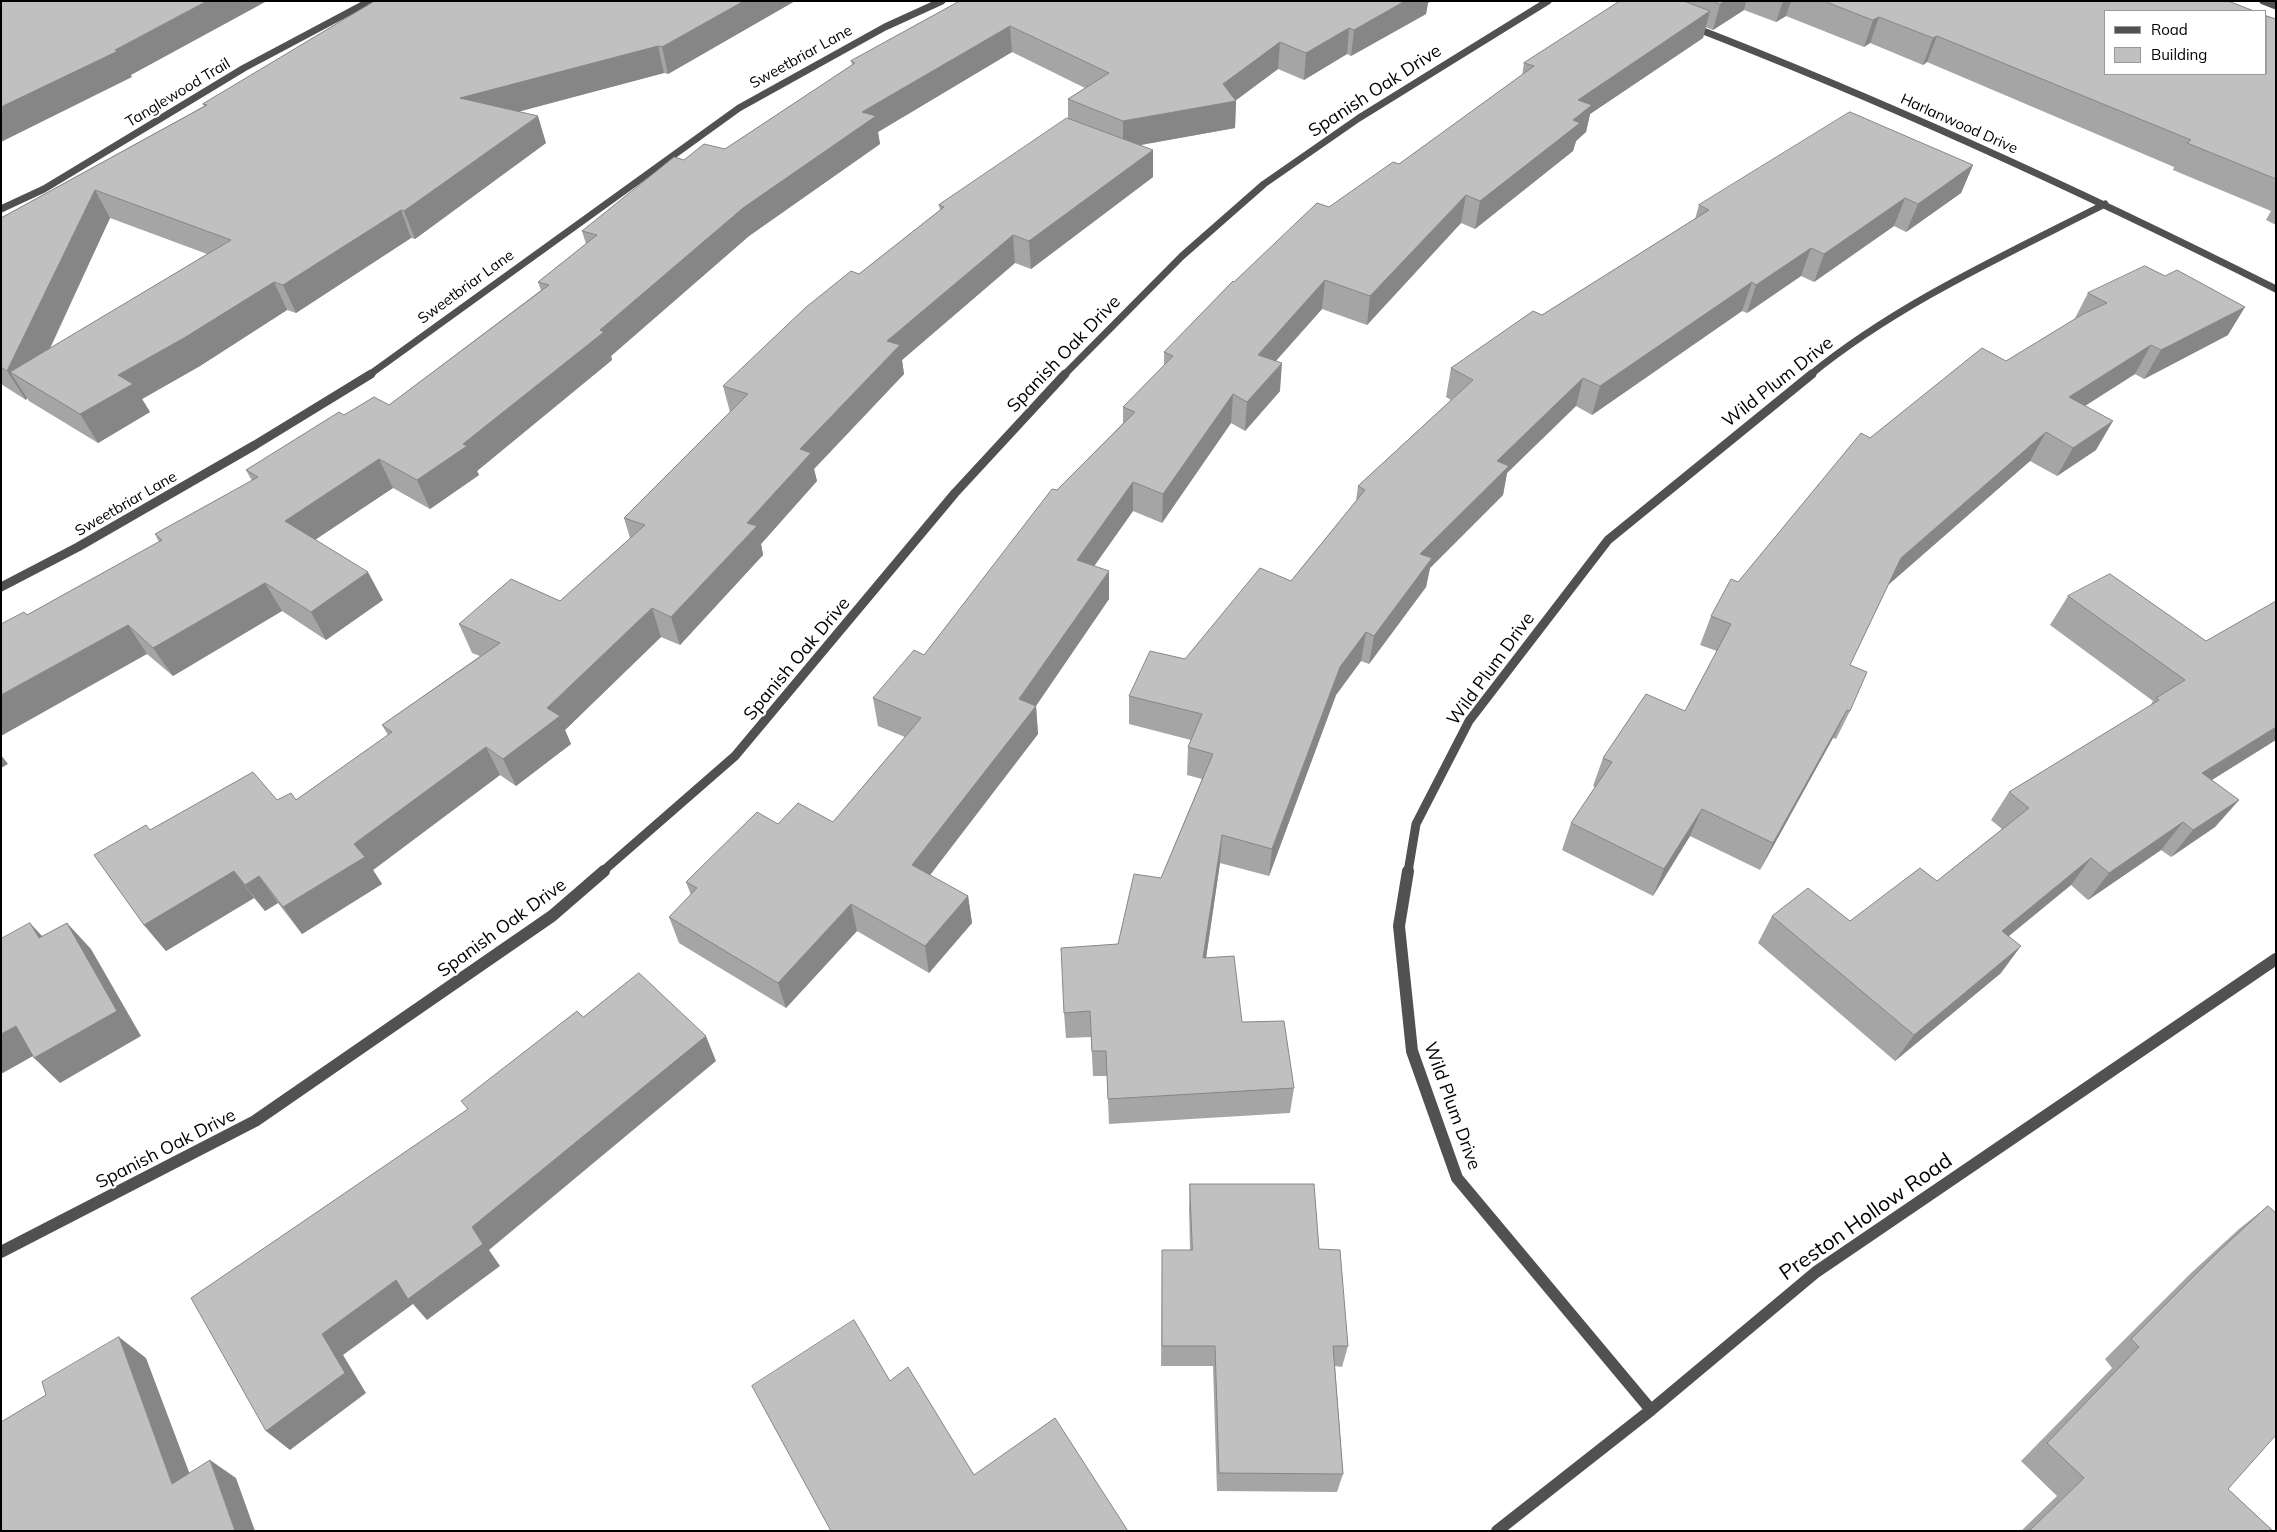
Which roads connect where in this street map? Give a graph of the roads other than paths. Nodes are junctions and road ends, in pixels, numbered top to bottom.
1 (370, 1) edge
2 (942, 1) edge
3 (1548, 1) edge
4 (2263, 1) edge
5 (2276, 6) edge
6 (1688, 25) edge
7 (2105, 204) junction
8 (1, 209) edge
9 (2276, 288) edge
10 (1, 587) edge
11 (2276, 959) edge
12 (1, 1252) edge
13 (1652, 1410) junction
14 (1497, 1531) edge

1 - 8 street, Tanglewood Trail
2 - 10 street, Sweetbriar Lane
3 - 12 street, Spanish Oak Drive
4 - 5 street
6 - 7 street, Harlanwood Drive
7 - 9 street, Harlanwood Drive
7 - 13 street, Wild Plum Drive
11 - 13 street, Preston Hollow Road
13 - 14 street, Preston Hollow Road

